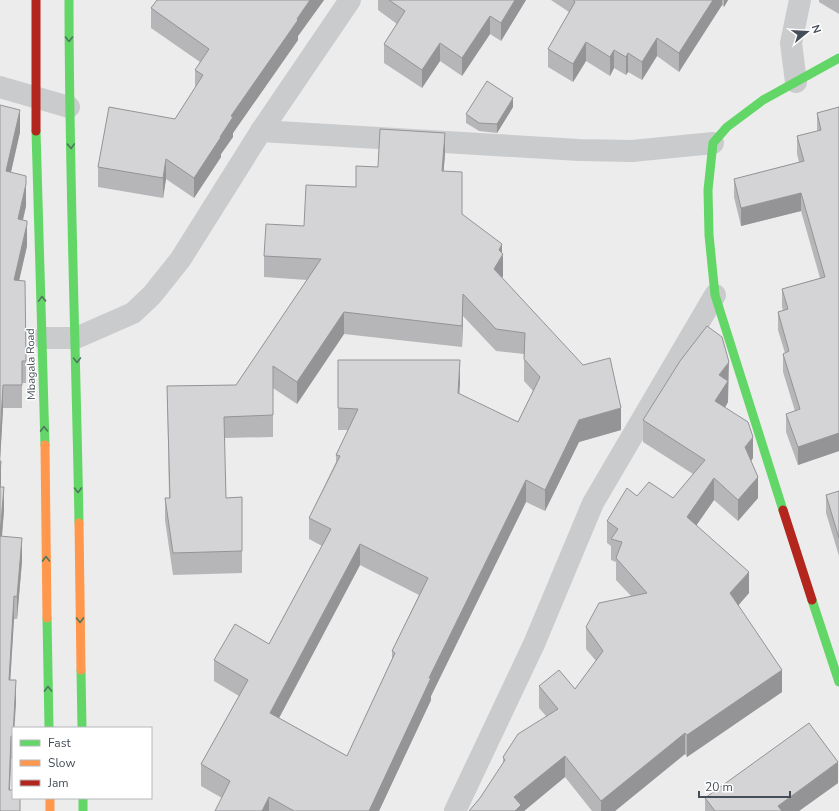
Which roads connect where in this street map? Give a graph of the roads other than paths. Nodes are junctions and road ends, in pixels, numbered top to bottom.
1 (36, 0) edge
2 (69, 0) edge
3 (350, 0) edge
4 (800, 0) edge
5 (839, 58) edge
6 (796, 82) junction
7 (0, 87) edge
8 (36, 97) junction
9 (69, 107) junction
10 (261, 131) junction
11 (713, 143) junction
12 (715, 295) junction
13 (43, 338) junction
14 (76, 338) junction
15 (839, 682) edge
16 (49, 727) edge
17 (82, 727) edge
18 (50, 799) edge
19 (83, 799) edge
20 (50, 811) edge
21 (83, 811) edge
22 (455, 811) edge

1 - 8 street, Mbagala Road
2 -> 9 street
3 - 10 street
4 - 6 street
5 - 6 street
6 - 11 street
7 - 8 street
8 - 9 street
13 -> 8 street, Mbagala Road
9 -> 14 street
10 - 11 street
10 - 14 street
11 - 12 street
12 - 15 street
12 - 22 street
13 - 14 street
16 -> 13 street, Mbagala Road
14 -> 17 street
18 - 20 street
19 - 21 street

